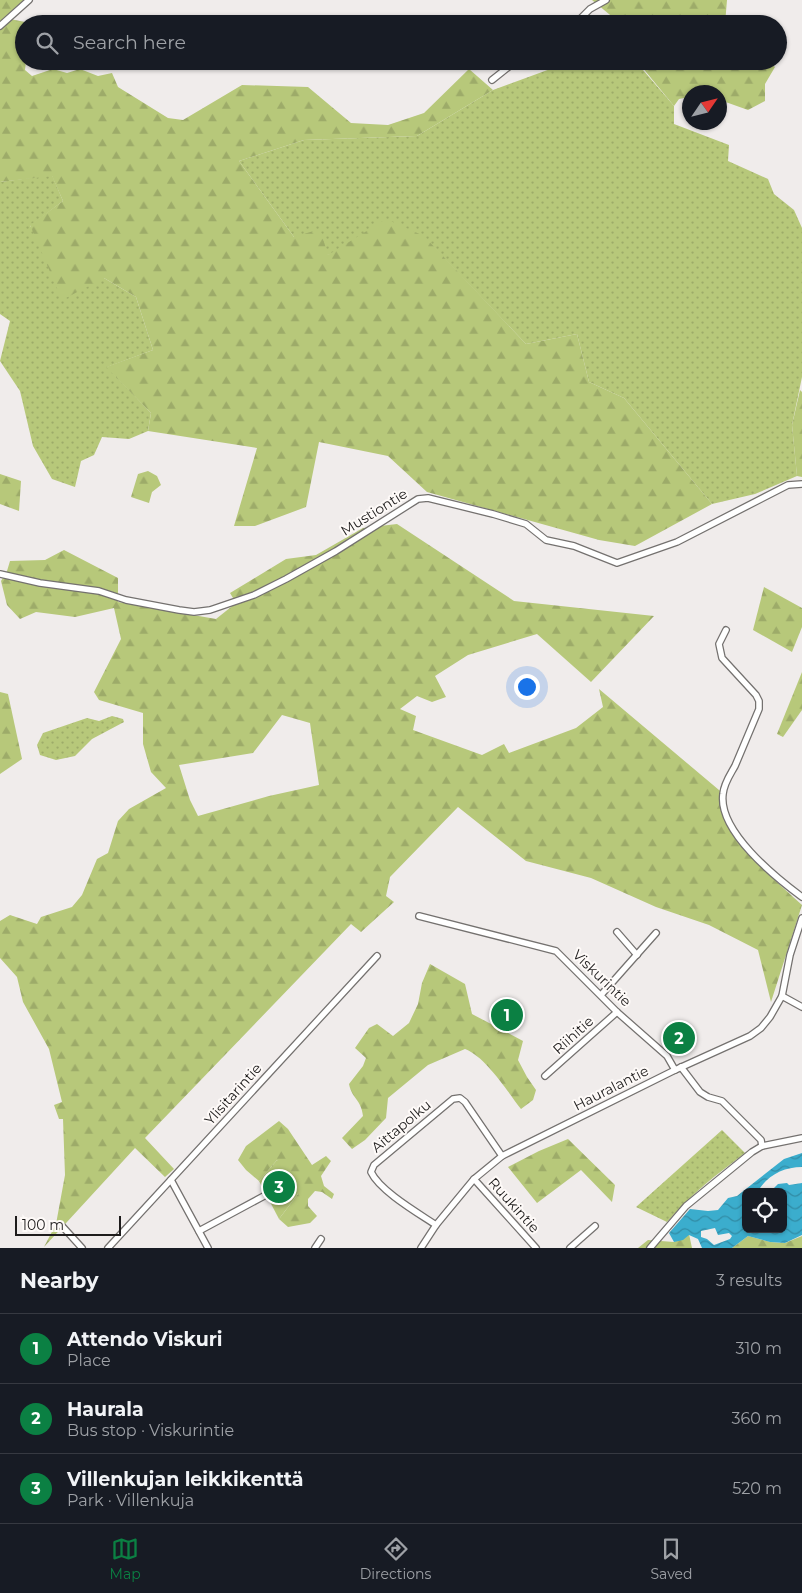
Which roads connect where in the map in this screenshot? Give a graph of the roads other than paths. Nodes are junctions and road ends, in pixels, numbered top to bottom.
1 (29, 0) edge
2 (606, 0) edge
3 (584, 15) edge
4 (0, 26) edge
5 (505, 70) edge
6 (492, 80) dead end
7 (802, 484) edge
8 (0, 574) edge
9 (726, 630) dead end
10 (802, 897) edge
11 (419, 916) dead end
12 (802, 918) edge
13 (617, 932) dead end
14 (656, 933) dead end
15 (637, 955) junction
16 (377, 956) dead end
17 (601, 995) junction
18 (782, 996) junction
19 (802, 1007) edge
20 (617, 1012) junction
21 (678, 1068) junction
22 (545, 1076) dead end
23 (802, 1138) edge
24 (762, 1146) junction
25 (502, 1156) junction
26 (474, 1179) junction
27 (171, 1180) junction
28 (264, 1196) dead end
29 (436, 1225) junction
30 (62, 1226) dead end
31 (595, 1226) dead end
32 (200, 1231) junction
33 (321, 1239) dead end
34 (82, 1248) edge
35 (108, 1248) edge
36 (208, 1248) edge
37 (315, 1248) edge
38 (422, 1248) edge
39 (536, 1248) edge
40 (570, 1248) edge
41 (650, 1248) edge

1 - 4 street
2 - 3 street
5 - 6 street
7 - 8 street, Mustiontie
9 - 10 street
11 - 17 street, Viskurintie
12 - 18 street, Hauralantie
13 - 15 street
14 - 15 street
15 - 17 street
16 - 27 street, Ylisitarintie
17 - 20 street, Viskurintie
18 - 19 street
18 - 21 street, Hauralantie
20 - 21 street, Viskurintie
20 - 22 street, Riihitie
21 - 24 street, Viskurintie
21 - 25 street, Hauralantie
23 - 24 street
24 - 41 street
25 - 26 street, Hauralantie
25 - 29 street, Aittapolku
26 - 29 street, Hauralantie
26 - 39 street, Ruukintie
27 - 32 street
27 - 35 street, Ylisitarintie
28 - 32 street
29 - 38 street, Hauralantie
30 - 34 street
31 - 40 street
32 - 36 street
33 - 37 street

